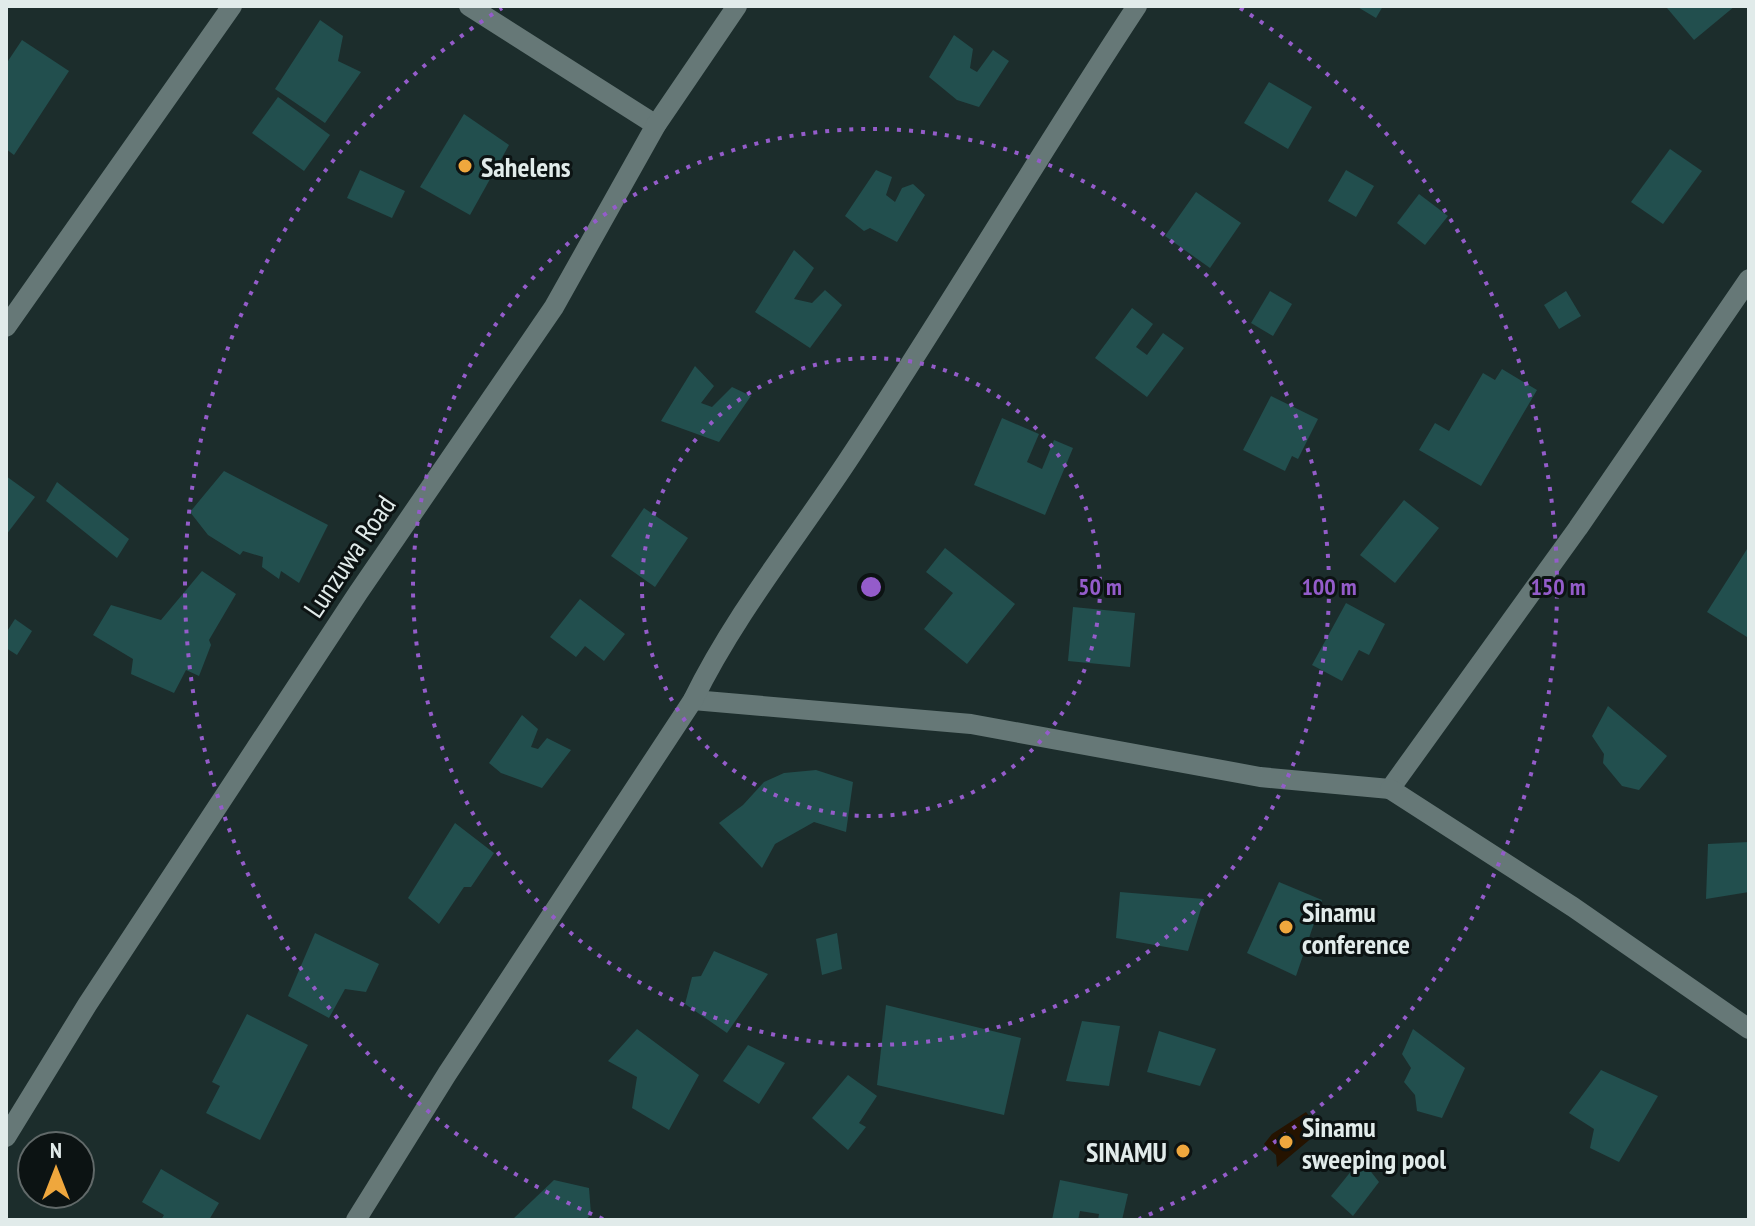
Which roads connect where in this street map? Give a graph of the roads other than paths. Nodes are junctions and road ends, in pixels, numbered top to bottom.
1 (232, 6) edge
2 (469, 6) edge
3 (737, 6) edge
4 (1137, 6) edge
5 (656, 125) junction
6 (1749, 279) edge
7 (6, 327) edge
8 (693, 700) junction
9 (1390, 789) junction
10 (1749, 1029) edge
11 (6, 1137) edge
12 (356, 1220) edge

1 - 7 street
2 - 5 street
3 - 5 street, Lunzuwa Road
4 - 8 street
5 - 11 street, Lunzuwa Road
6 - 9 street
8 - 9 street
8 - 12 street
9 - 10 street

